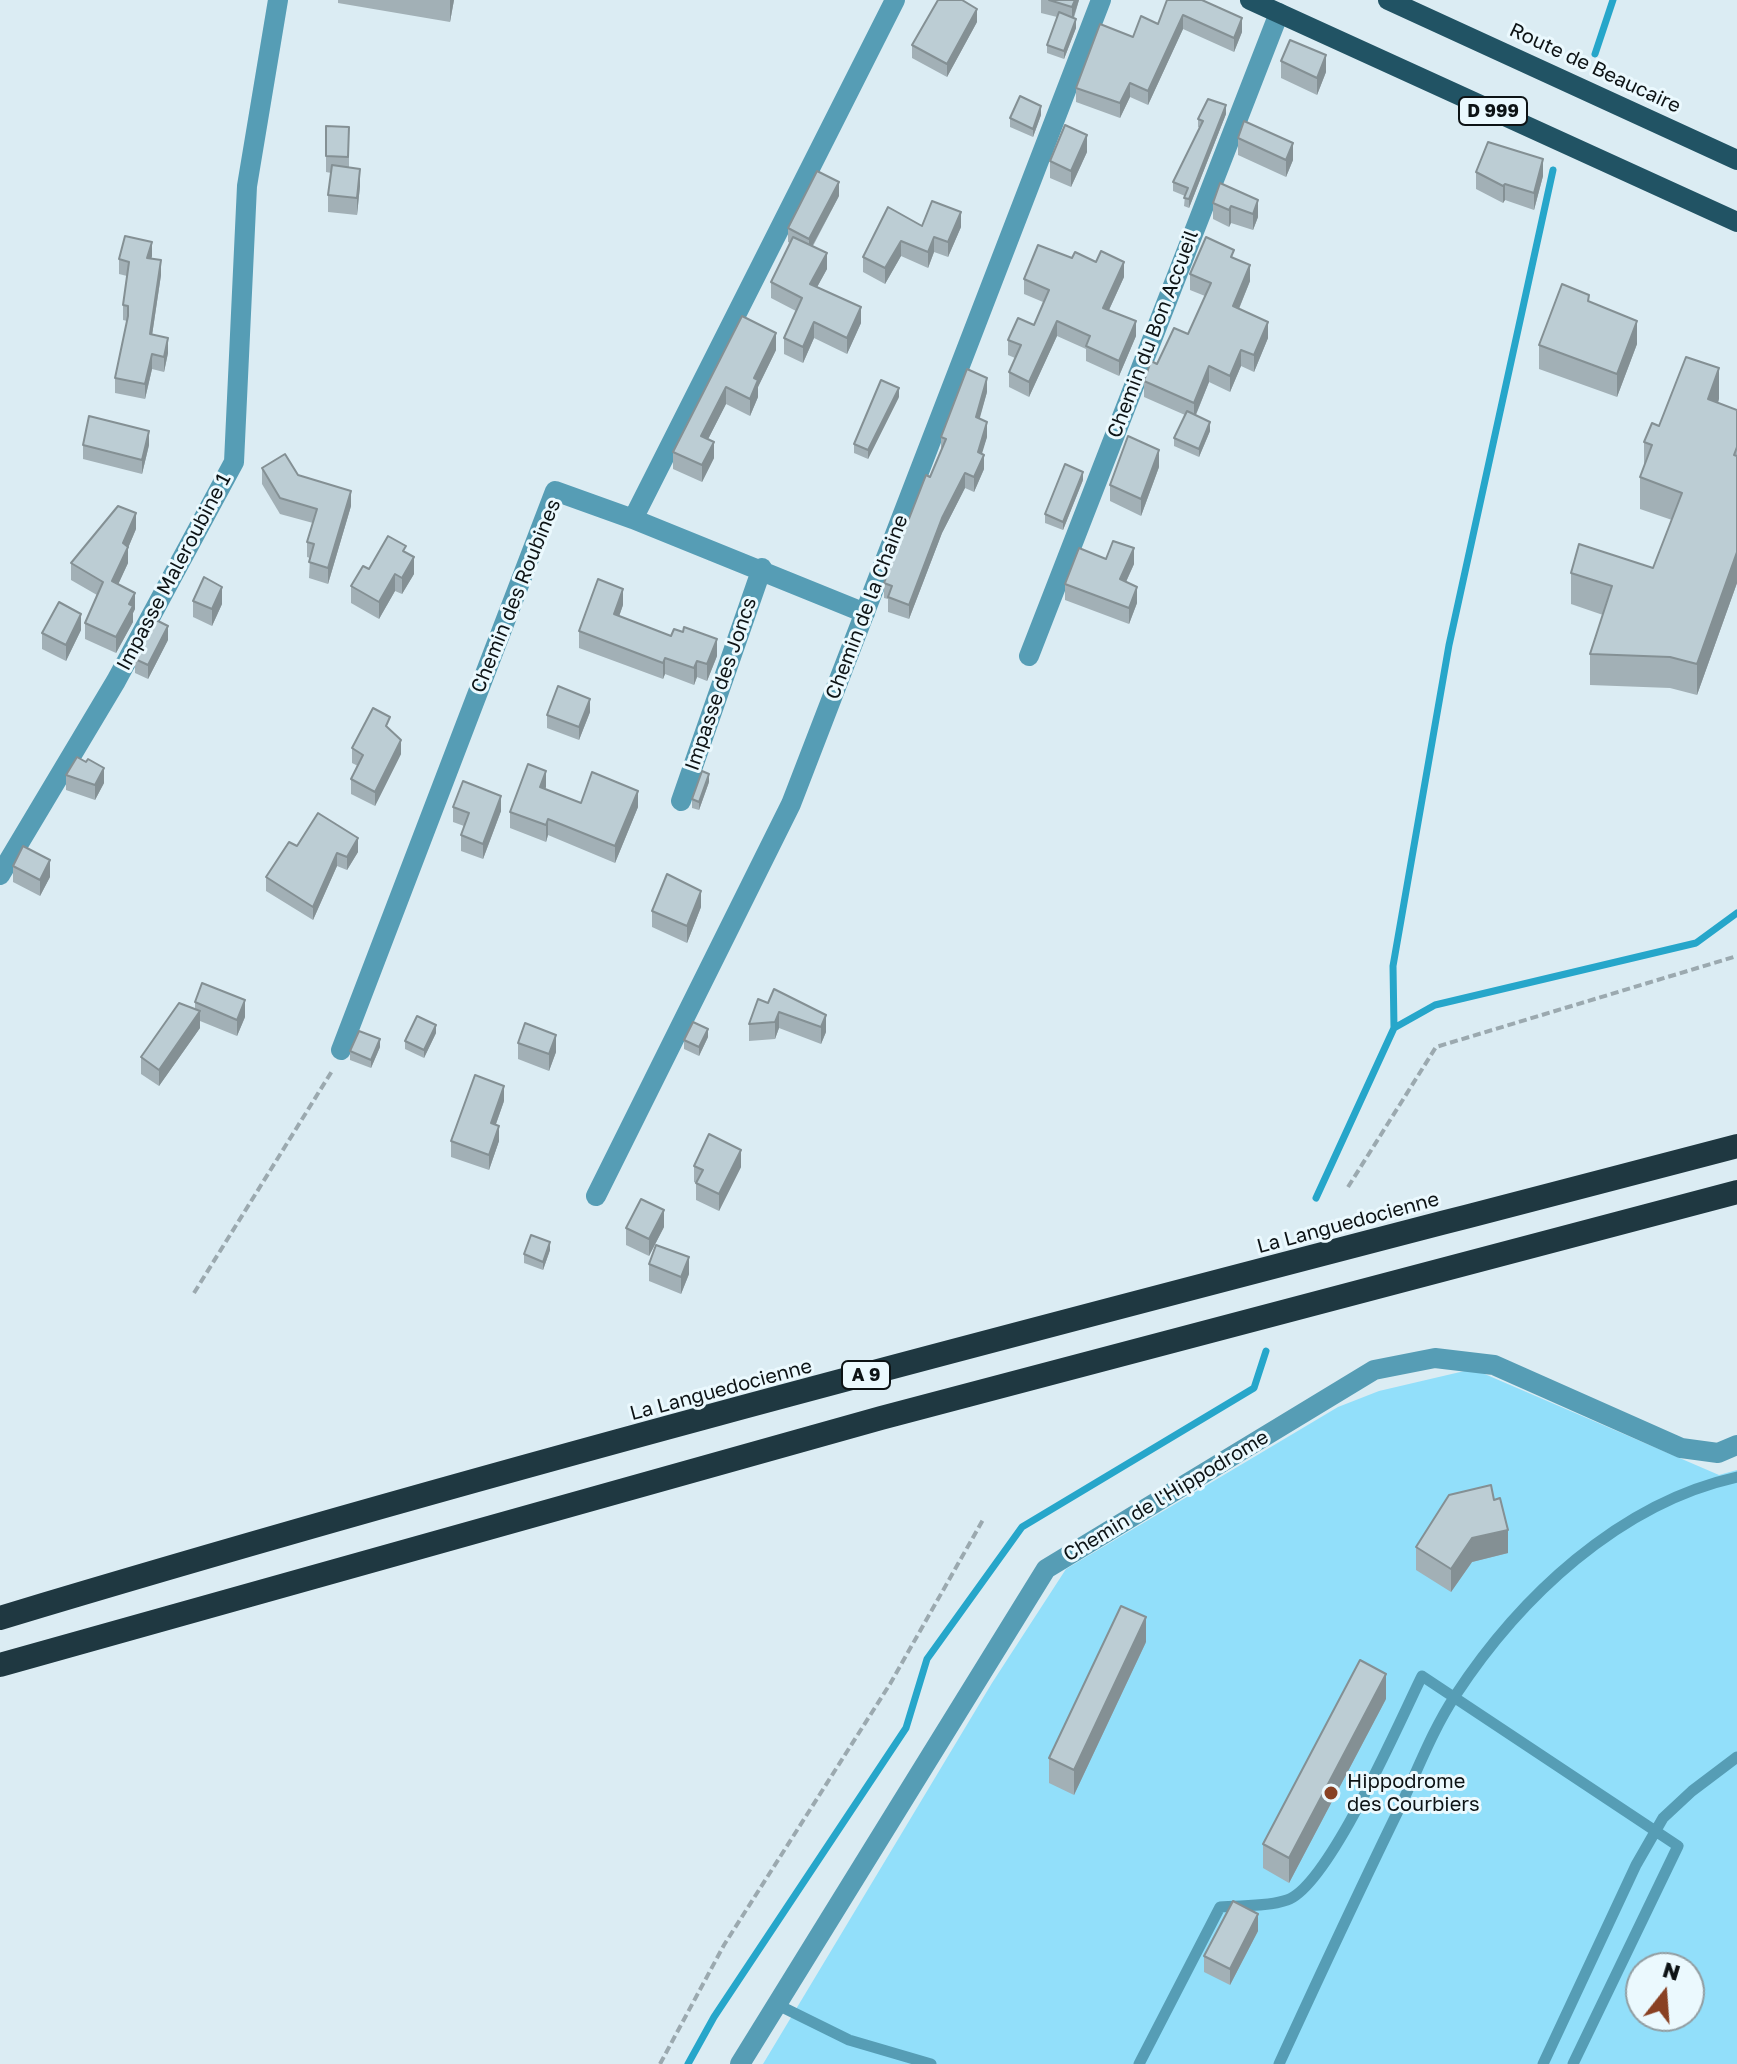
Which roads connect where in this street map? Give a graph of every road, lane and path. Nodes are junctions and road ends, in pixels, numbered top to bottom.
1 (278, 0) edge
2 (895, 0) edge
3 (1101, 0) edge
4 (1250, 0) edge
5 (1388, 0) edge
6 (1279, 13) junction
7 (1737, 160) edge
8 (1737, 222) edge
9 (633, 519) junction
10 (762, 568) junction
11 (865, 613) junction
12 (1029, 656) dead end
13 (681, 801) dead end
14 (0, 875) edge
15 (1737, 956) edge
16 (341, 1050) joint
17 (1737, 1146) edge
18 (1348, 1187) dead end
19 (1737, 1192) edge
20 (596, 1196) dead end
21 (194, 1293) dead end
22 (1737, 1445) edge
23 (1737, 1477) edge
24 (984, 1518) dead end
25 (0, 1618) edge
26 (0, 1665) edge
27 (1454, 1697) junction
28 (1737, 1757) edge
29 (1655, 1831) junction
30 (776, 2004) junction
31 (660, 2064) edge
32 (740, 2064) edge
33 (931, 2064) edge
34 (1139, 2064) edge
35 (1279, 2064) edge
36 (1543, 2064) edge
37 (1573, 2064) edge

1 - 14 street, Impasse Maleroubine 1
2 - 9 street
3 - 11 street, Chemin de la Chaine
4 - 6 main road, D 999
5 - 7 main road, Route de Beaucaire
6 - 8 main road, D 999
6 - 12 street, Chemin du Bon Accueil
9 - 10 street
9 - 16 street, Chemin des Roubines
10 - 11 street
10 - 13 street, Impasse des Joncs
11 - 20 street, Chemin de la Chaine
15 - 18 path
16 - 21 path
17 - 25 highway, La Languedocienne / A 9
19 - 26 highway, A 9
22 - 30 street, Chemin de l'Hippodrome
23 - 27 lane
24 - 31 path
27 - 29 lane
27 - 34 lane
27 - 35 lane
28 - 29 lane
29 - 36 lane
29 - 37 lane
30 - 32 street, Chemin de l'Hippodrome
30 - 33 lane

